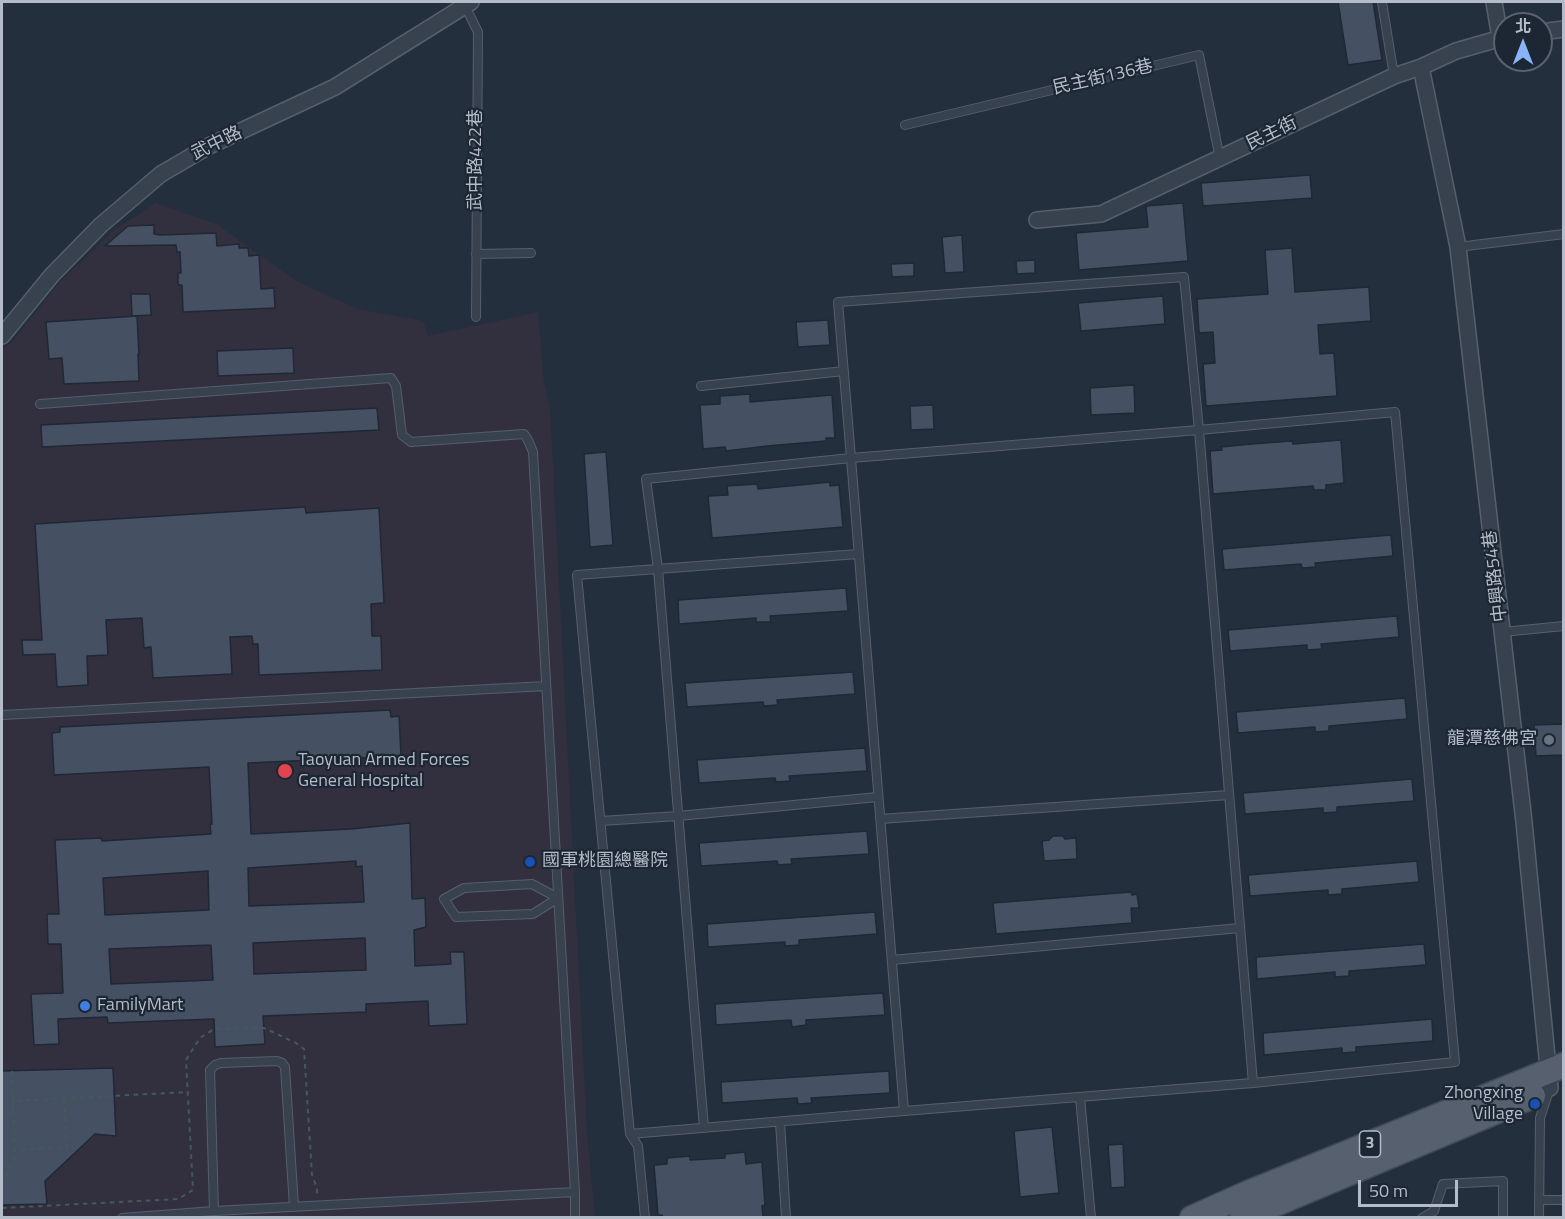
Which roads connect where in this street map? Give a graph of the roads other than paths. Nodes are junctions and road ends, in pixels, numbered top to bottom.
1 (1382, 2) edge
2 (468, 4) edge
3 (1493, 41) edge
4 (1421, 67) junction
5 (1394, 76) junction
6 (904, 125) dead end
7 (1220, 159) junction
8 (1037, 220) dead end
9 (1563, 234) edge
10 (1458, 247) junction
11 (531, 253) dead end
12 (476, 254) junction
13 (476, 317) dead end
14 (2, 336) edge
15 (844, 371) junction
16 (701, 386) dead end
17 (40, 404) dead end
18 (1199, 430) junction
19 (850, 458) junction
20 (858, 554) junction
21 (658, 569) junction
22 (1563, 626) edge
23 (1502, 632) junction
24 (546, 686) junction
25 (2, 715) edge
26 (1229, 795) junction
27 (878, 797) junction
28 (678, 816) junction
29 (880, 819) junction
30 (601, 821) junction
31 (558, 898) junction
32 (1240, 928) junction
33 (892, 960) junction
34 (1556, 1077) edge
35 (1253, 1083) junction
36 (1080, 1097) junction
37 (904, 1111) junction
38 (780, 1122) junction
39 (704, 1128) junction
40 (630, 1134) junction
41 (575, 1192) junction
42 (1539, 1200) junction
43 (1563, 1200) edge
44 (294, 1207) junction
45 (214, 1211) junction
46 (1206, 1215) edge
47 (122, 1218) edge
48 (575, 1218) edge
49 (645, 1218) edge
50 (786, 1218) edge
51 (1091, 1218) edge
52 (1242, 1218) edge
53 (1422, 1218) edge
54 (1503, 1218) edge
55 (1539, 1218) edge

1 - 5 lane
2 - 12 lane, 武中路422巷
2 - 14 street, 武中路
3 - 4 street, 民主街
4 - 5 street, 民主街
4 - 10 street, 中興路54巷
5 - 7 street, 民主街
6 - 7 lane, 民主街136巷
7 - 8 street, 民主街
9 - 10 lane
10 - 23 street, 中興路54巷
11 - 12 lane
12 - 13 lane, 武中路422巷
15 - 16 lane
15 - 18 lane
15 - 19 lane
17 - 24 lane
18 - 19 lane
18 - 26 lane
18 - 35 lane
19 - 20 lane
19 - 21 lane
20 - 21 lane
20 - 27 lane
21 - 28 lane
21 - 30 lane
22 - 23 lane
23 - 34 street, 中興路54巷
24 - 25 lane
24 - 31 lane
26 - 29 lane
26 - 32 lane
27 - 28 lane
27 - 29 lane
28 - 30 lane
28 - 39 lane
29 - 33 lane
30 - 40 lane
31 - 31 lane
31 - 41 lane
32 - 33 lane
32 - 35 lane
33 - 37 lane
34 - 42 lane
34 - 46 main road, 3
34 - 52 main road, 3
35 - 36 lane
36 - 37 lane
36 - 51 lane
37 - 38 lane
38 - 39 lane
38 - 50 lane
39 - 40 lane
40 - 49 lane
41 - 44 lane
41 - 48 lane
42 - 43 lane
42 - 55 lane
44 - 45 lane
44 - 45 lane
45 - 47 lane
53 - 54 lane

